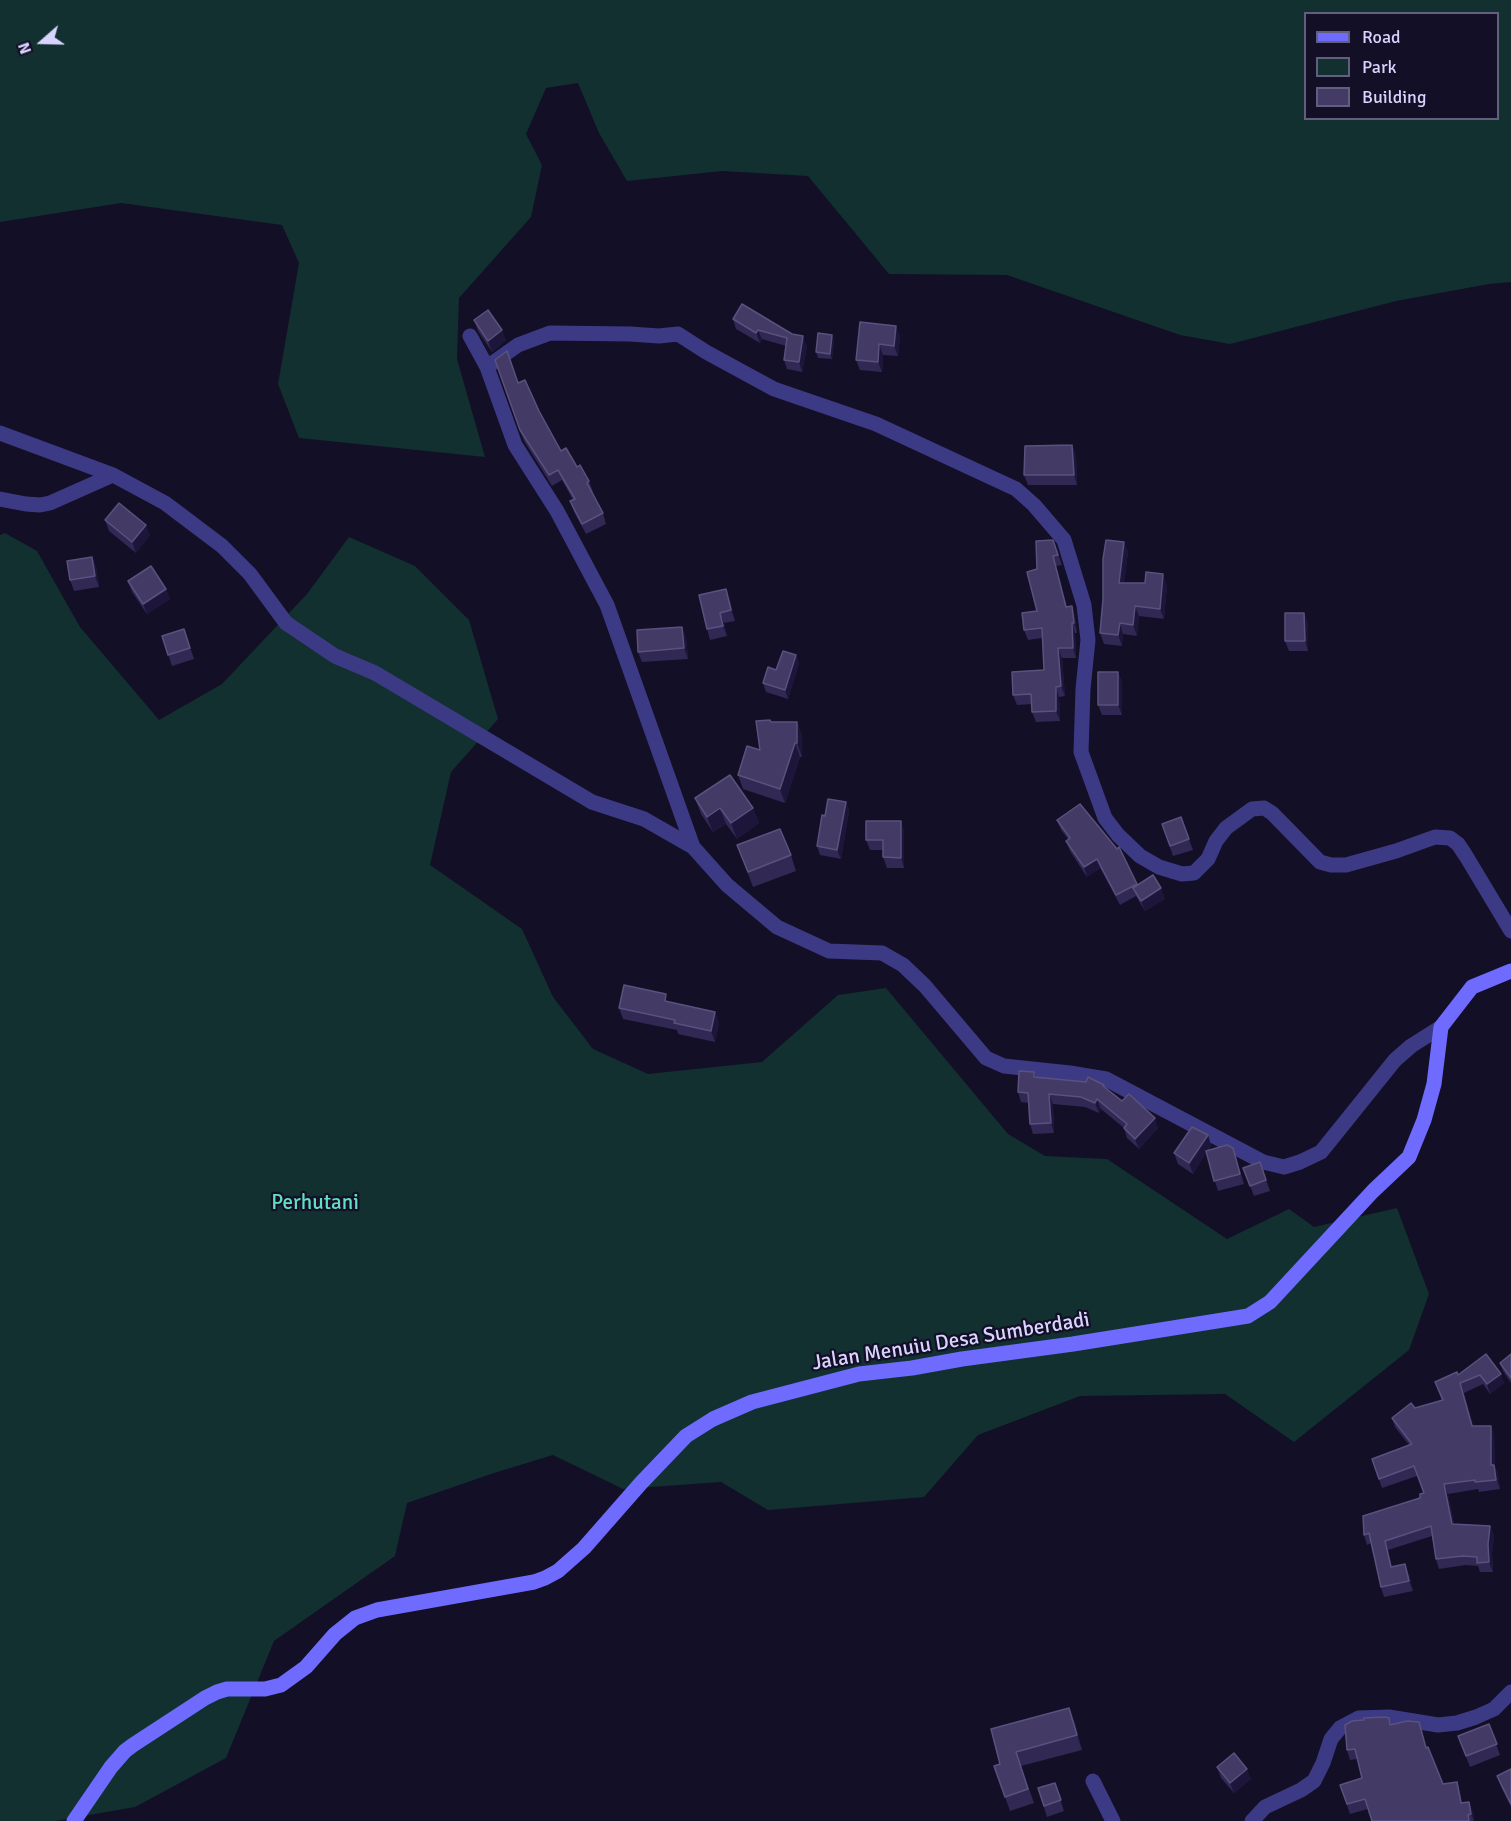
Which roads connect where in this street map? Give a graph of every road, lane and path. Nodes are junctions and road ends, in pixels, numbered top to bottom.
1 (470, 336) dead end
2 (487, 367) junction
3 (0, 433) edge
4 (113, 475) junction
5 (0, 499) edge
6 (693, 847) junction
7 (1511, 931) edge
8 (1511, 971) edge
9 (1441, 1027) junction
10 (1511, 1692) edge
11 (1093, 1782) dead end
12 (74, 1821) edge
13 (1113, 1821) edge
14 (1252, 1821) edge

1 - 2 street
2 - 6 street
2 - 7 street
3 - 4 street
4 - 5 street
4 - 6 street
6 - 9 street
8 - 9 street
9 - 12 street, Jalan Menuiu Desa Sumberdadi
10 - 14 street
11 - 13 street

